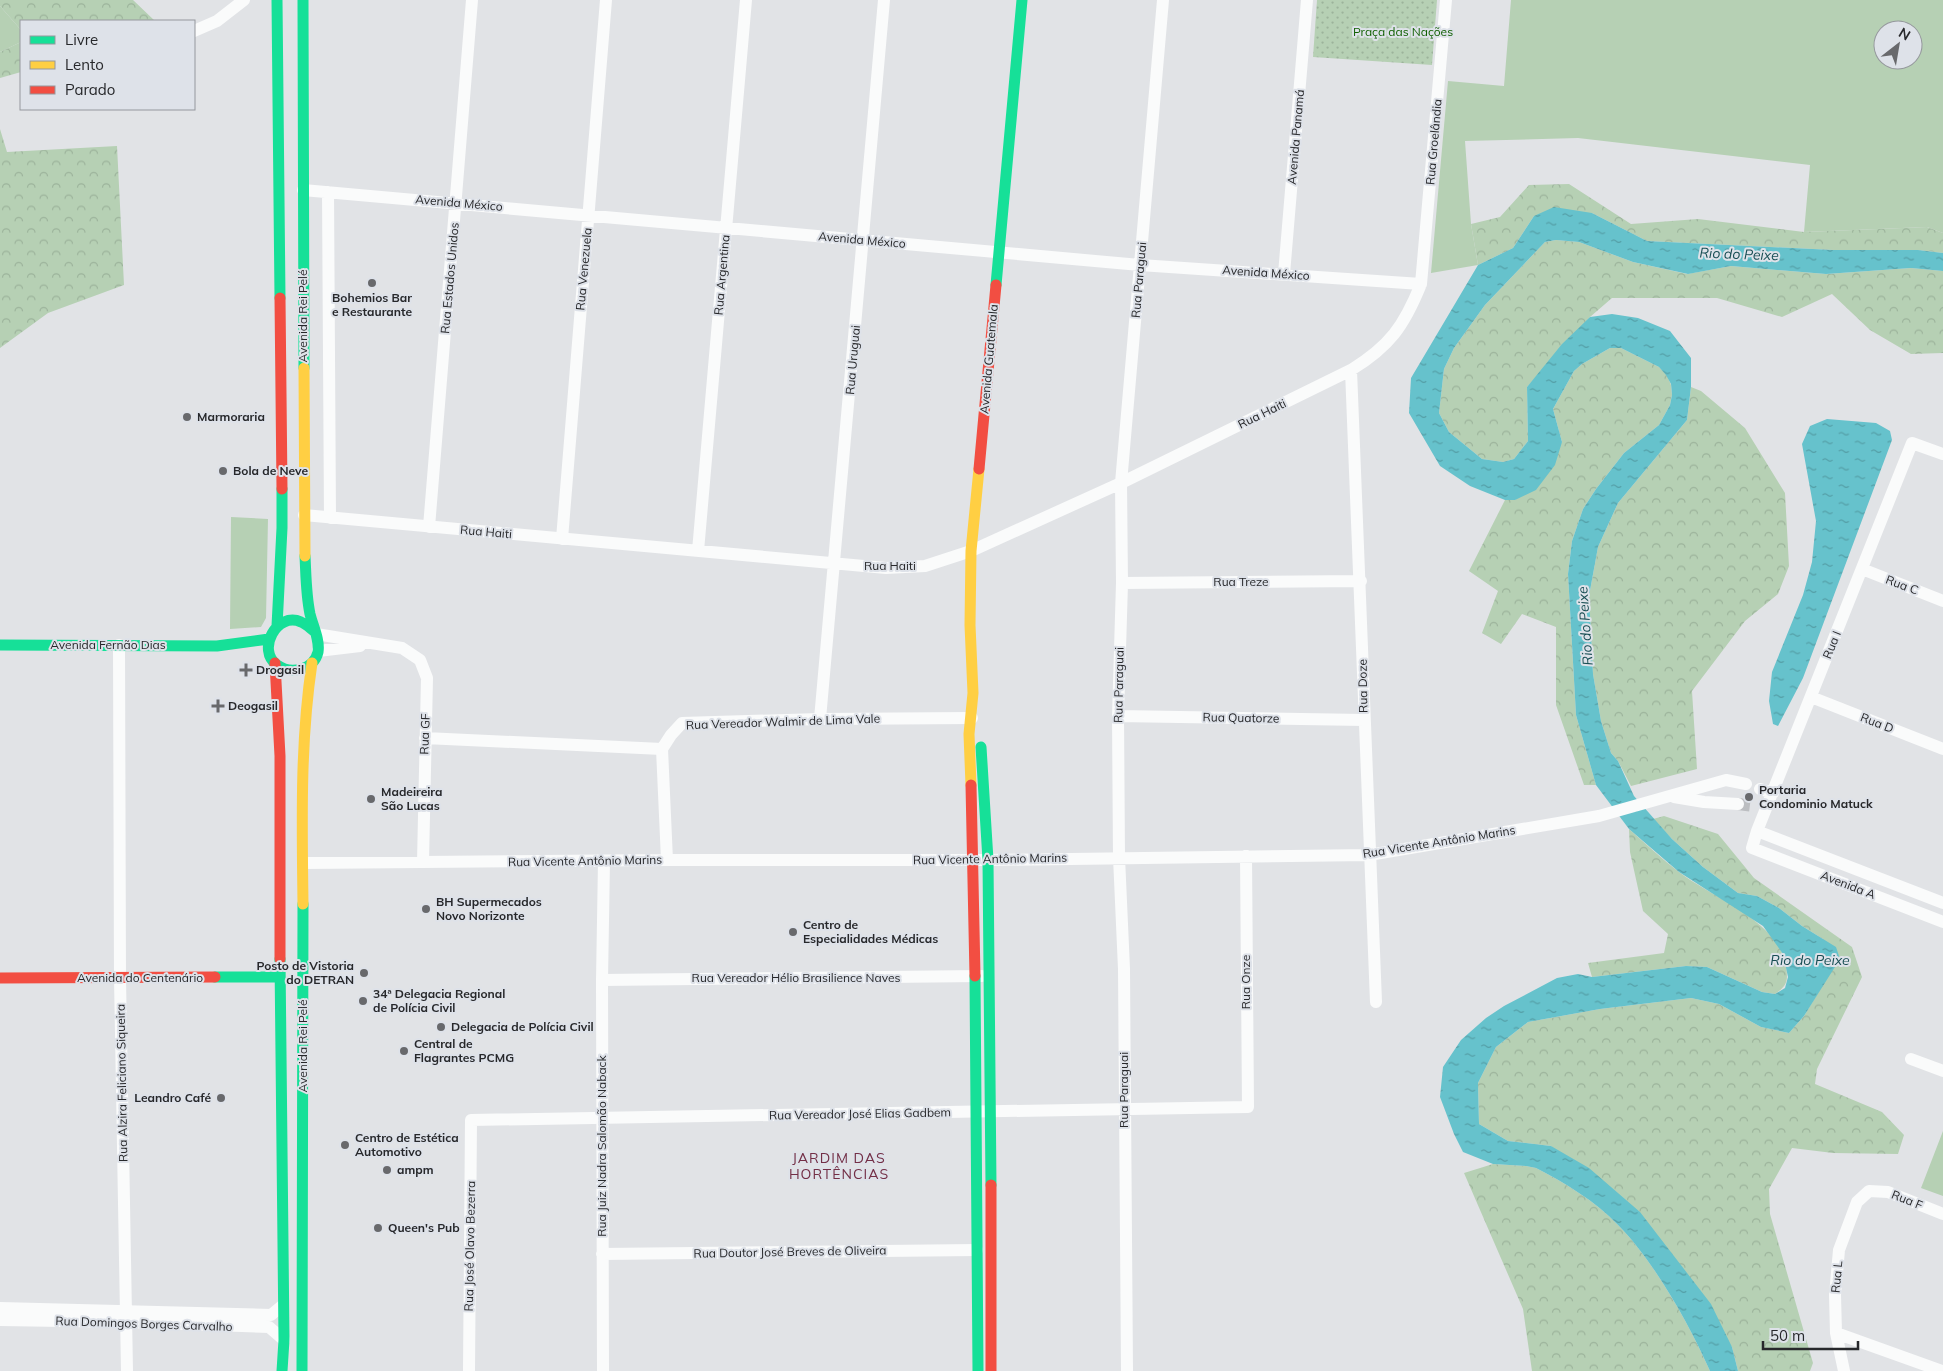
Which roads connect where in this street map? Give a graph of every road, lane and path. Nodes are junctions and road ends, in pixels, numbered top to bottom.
1 (244, 0) edge
2 (277, 0) edge
3 (303, 0) edge
4 (472, 0) edge
5 (606, 0) edge
6 (746, 0) edge
7 (884, 0) edge
8 (1022, 0) edge
9 (1163, 0) edge
10 (1307, 0) edge
11 (1446, 0) edge
12 (195, 31) edge
13 (304, 190) junction
14 (328, 192) junction
15 (456, 203) junction
16 (588, 215) junction
17 (726, 227) junction
18 (863, 240) junction
19 (999, 252) junction
20 (1140, 265) junction
21 (1284, 274) junction
22 (1421, 284) junction
23 (1351, 370) junction
24 (1943, 454) edge
25 (1121, 483) junction
26 (304, 515) junction
27 (330, 518) junction
28 (429, 526) junction
29 (562, 539) junction
30 (971, 550) junction
31 (698, 551) junction
32 (835, 563) junction
33 (1862, 569) junction
34 (1361, 581) junction
35 (1122, 583) junction
36 (1943, 601) edge
37 (277, 626) junction
38 (315, 632) junction
39 (269, 638) junction
40 (370, 644) junction
41 (0, 645) edge
42 (119, 645) junction
43 (217, 646) junction
44 (318, 651) junction
45 (273, 660) junction
46 (312, 662) junction
47 (1811, 697) junction
48 (1118, 716) junction
49 (972, 718) junction
50 (820, 719) junction
51 (1364, 720) junction
52 (425, 738) junction
53 (662, 749) junction
54 (1943, 749) edge
55 (1746, 784) dead end
56 (1667, 798) junction
57 (1738, 804) tunnel mouth
58 (1757, 832) junction
59 (1752, 848) joint
60 (1369, 855) junction
61 (1246, 856) junction
62 (1119, 857) junction
63 (667, 860) junction
64 (974, 860) junction
65 (988, 860) junction
66 (604, 861) junction
67 (423, 862) junction
68 (303, 863) junction
69 (1938, 901) edge
70 (1926, 916) junction
71 (1943, 922) edge
72 (990, 976) junction
73 (280, 977) junction
74 (975, 977) junction
75 (0, 978) edge
76 (120, 978) junction
77 (602, 980) junction
78 (1376, 1002) dead end
79 (1911, 1059) dead end
80 (1943, 1071) edge
81 (1248, 1108) joint
82 (1124, 1111) junction
83 (977, 1112) junction
84 (991, 1112) junction
85 (603, 1117) junction
86 (471, 1120) joint
87 (1869, 1192) joint
88 (1943, 1214) edge
89 (978, 1250) junction
90 (602, 1254) junction
91 (283, 1305) junction
92 (0, 1308) edge
93 (127, 1317) junction
94 (0, 1320) edge
95 (1836, 1332) junction
96 (284, 1340) junction
97 (126, 1371) edge
98 (282, 1371) edge
99 (302, 1371) edge
100 (469, 1371) edge
101 (603, 1371) edge
102 (978, 1371) edge
103 (991, 1371) edge
104 (1127, 1371) edge
105 (1844, 1371) edge
106 (1942, 1371) edge

1 - 12 street
2 - 37 main road, Avenida Rei Pelé
3 - 13 main road, Avenida Rei Pelé
4 - 15 street, Rua Estados Unidos
5 - 16 street, Rua Venezuela
6 - 17 street, Rua Argentina
7 - 18 street, Rua Uruguai
8 - 19 main road, Avenida Guatemala
9 - 20 street, Rua Paraguai
10 - 21 street, Avenida Panamá
11 - 22 street, Rua Groelândia
13 - 14 street, Avenida México
13 - 26 main road, Avenida Rei Pelé
14 - 15 street, Avenida México
14 - 27 street
15 - 16 street, Avenida México
15 - 28 street, Rua Estados Unidos
16 - 17 street, Avenida México
16 - 29 street, Rua Venezuela
17 - 18 street, Avenida México
17 - 31 street, Rua Argentina
18 - 19 street, Avenida México
18 - 32 street, Rua Uruguai
19 - 20 street, Avenida México
19 - 30 main road, Avenida Guatemala
20 - 21 street, Avenida México
20 - 25 street, Rua Paraguai
21 - 22 street, Avenida México
22 - 23 street, Rua Haiti
23 - 25 street, Rua Haiti
23 - 34 street, Rua Doze
24 - 33 street, Rua I
25 - 30 street, Rua Haiti
25 - 35 street, Rua Paraguai
26 - 27 street, Rua Haiti
26 - 38 main road, Avenida Rei Pelé
27 - 28 street, Rua Haiti
28 - 29 street, Rua Haiti
29 - 31 street, Rua Haiti
30 - 32 street, Rua Haiti
30 - 49 main road, Avenida Guatemala
31 - 32 street, Rua Haiti
32 - 50 street, Rua Uruguai
33 - 36 street, Rua C
33 - 47 street, Rua I
34 - 35 street, Rua Treze
34 - 51 street, Rua Doze
35 - 48 street, Rua Paraguai
37 - 38 main road
37 - 39 main road
38 - 40 street, Rua GF
38 - 44 main road, Avenida Rei Pelé
39 - 43 main road, Avenida Fernão Dias
39 - 45 main road, Avenida Rei Pelé
40 - 44 street, Rua GF
40 - 52 street, Rua GF
41 - 42 main road, Avenida Fernão Dias
42 - 43 main road, Avenida Fernão Dias
42 - 76 street, Rua Alzira Feliciano Siqueira
43 - 45 main road, Avenida Fernão Dias
44 - 46 main road, Avenida Rei Pelé
45 - 46 main road
45 - 73 main road, Avenida Rei Pelé
46 - 68 main road, Avenida Rei Pelé
47 - 54 street, Rua D
47 - 58 street, Rua I
48 - 51 street, Rua Quatorze
48 - 62 street, Rua Paraguai
49 - 50 street, Rua Vereador Walmir de Lima Vale
49 - 64 main road
49 - 65 main road
50 - 53 street, Rua Vereador Walmir de Lima Vale
51 - 60 street, Rua Doze
52 - 53 street
52 - 67 street, Rua GF
53 - 63 street
55 - 56 street, Rua Vicente Antônio Marins
56 - 57 street, Rua Vicente Antônio Marins
56 - 60 street, Rua Vicente Antônio Marins
58 - 59 street, Rua I
58 - 69 street, Avenida A
59 - 70 street, Avenida A
60 - 61 street, Rua Vicente Antônio Marins
60 - 78 street, Rua Doze
61 - 62 street, Rua Vicente Antônio Marins
61 - 81 street, Rua Onze
62 - 65 street, Rua Vicente Antônio Marins
62 - 82 street, Rua Paraguai
63 - 64 street, Rua Vicente Antônio Marins
63 - 66 street, Rua Vicente Antônio Marins
64 - 65 street, Rua Vicente Antônio Marins
64 - 74 main road
65 - 72 main road
66 - 67 street, Rua Vicente Antônio Marins
66 - 77 street, Rua Juiz Nadra Salomão Naback
67 - 68 street, Rua Vicente Antônio Marins
68 - 99 main road, Avenida Rei Pelé
69 - 70 street
70 - 71 street, Avenida A
72 - 74 street, Rua Vereador Hélio Brasilience Naves
72 - 84 main road
73 - 76 main road, Avenida do Centenário
73 - 91 main road, Avenida Rei Pelé
74 - 77 street, Rua Vereador Hélio Brasilience Naves
74 - 83 main road
75 - 76 main road, Avenida do Centenário
76 - 93 street, Rua Alzira Feliciano Siqueira
77 - 85 street, Rua Juiz Nadra Salomão Naback
79 - 80 street
81 - 82 street, Rua Vereador José Elias Gadbem
82 - 84 street, Rua Vereador José Elias Gadbem
82 - 104 street, Rua Paraguai
83 - 84 street, Rua Vereador José Elias Gadbem
83 - 85 street, Rua Vereador José Elias Gadbem
83 - 89 main road
84 - 103 main road
85 - 86 street, Rua Vereador José Elias Gadbem
85 - 90 street, Rua Juiz Nadra Salomão Naback
86 - 100 street, Rua José Olavo Bezerra
87 - 88 street, Rua F
87 - 95 street, Rua L
89 - 90 street, Rua Doutor José Breves de Oliveira
89 - 102 main road
90 - 101 street, Rua Juiz Nadra Salomão Naback
91 - 93 street, Rua Domingos Borges Carvalho
91 - 96 main road, Avenida Rei Pelé
92 - 93 street, Rua Domingos Borges Carvalho
93 - 94 street, Rua Domingos Borges Carvalho
93 - 96 street, Rua Domingos Borges Carvalho
93 - 97 street, Rua Alzira Feliciano Siqueira
95 - 105 street, Rua L
95 - 106 street
96 - 98 main road, Avenida Rei Pelé

